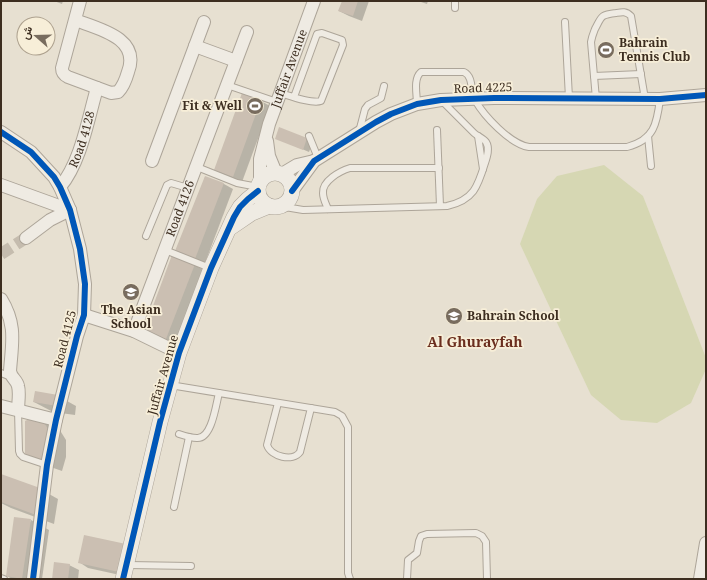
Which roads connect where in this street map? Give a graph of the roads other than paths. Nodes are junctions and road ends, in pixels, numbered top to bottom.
1 (80, 1) edge
2 (314, 1) edge
3 (75, 20) junction
4 (204, 22) dead end
5 (565, 22) dead end
6 (247, 32) dead end
7 (196, 46) junction
8 (236, 61) junction
9 (641, 74) junction
10 (594, 76) junction
11 (227, 85) junction
12 (384, 86) dead end
13 (97, 88) junction
14 (706, 95) edge
15 (294, 97) junction
16 (278, 98) junction
17 (569, 98) junction
18 (474, 99) junction
19 (596, 99) junction
20 (645, 99) junction
21 (660, 99) junction
22 (441, 100) junction
23 (417, 104) junction
24 (437, 130) dead end
25 (1, 132) edge
26 (358, 133) junction
27 (309, 136) dead end
28 (648, 136) junction
29 (266, 138) junction
30 (316, 160) junction
31 (152, 161) dead end
32 (651, 166) dead end
33 (197, 167) junction
34 (438, 168) junction
35 (279, 173) junction
36 (1, 185) edge
37 (60, 187) junction
38 (258, 187) junction
39 (188, 188) junction
40 (292, 191) junction
41 (274, 206) junction
42 (440, 206) junction
43 (328, 209) junction
44 (70, 210) junction
45 (229, 229) junction
46 (146, 236) dead end
47 (26, 238) tunnel mouth
48 (165, 250) junction
49 (211, 268) junction
50 (1, 299) edge
51 (84, 315) junction
52 (134, 331) junction
53 (179, 353) junction
54 (6, 375) edge
55 (170, 385) junction
56 (219, 393) junction
57 (278, 403) junction
58 (1, 406) edge
59 (311, 408) junction
60 (18, 410) junction
61 (56, 420) junction
62 (179, 434) dead end
63 (189, 437) junction
64 (47, 465) junction
65 (174, 507) dead end
66 (706, 543) edge
67 (191, 566) dead end
68 (124, 572) edge
69 (1, 578) edge
70 (4, 579) edge
71 (33, 579) edge
72 (350, 579) edge
73 (407, 579) edge
74 (487, 579) edge
75 (700, 579) edge

1 - 3 street
2 - 16 street, Juffair Avenue
3 - 13 street
3 - 13 street
4 - 7 street
5 - 17 lane
6 - 8 street, Road 4126
7 - 8 street
7 - 31 street
8 - 11 street, Road 4126
9 - 10 lane
9 - 10 lane
9 - 20 lane
10 - 19 lane
11 - 16 lane
11 - 33 street, Road 4126
12 - 26 lane
13 - 37 street, Road 4128
14 - 21 street, Road 4225
15 - 15 lane
15 - 16 lane
16 - 29 street, Juffair Avenue
17 - 18 street, Road 4225
17 - 19 street, Road 4225
18 - 22 street, Road 4225
18 - 23 lane
18 - 28 lane
19 - 20 street, Road 4225
20 - 21 street, Road 4225
21 - 28 lane
22 - 23 street, Road 4225
22 - 42 lane
23 - 26 street, Road 4225
24 - 34 lane
25 - 37 street, Road 4125
26 - 30 street, Road 4225
27 - 30 lane
28 - 32 lane
29 - 35 street, Juffair Avenue
29 - 38 street, Juffair Avenue
30 - 35 street, Road 4225
30 - 40 street, Road 4225
33 - 38 lane, Road 4126
33 - 39 street, Road 4126
34 - 42 lane
34 - 43 lane
35 - 38 street
35 - 40 street
36 - 44 street
37 - 44 street, Road 4125
38 - 41 street
38 - 45 street, Juffair Avenue
39 - 46 lane
39 - 48 street, Road 4126
40 - 41 street
41 - 43 lane
41 - 45 street, Juffair Avenue
42 - 43 lane
44 - 47 street
44 - 51 street, Road 4125
45 - 49 street, Juffair Avenue
48 - 49 lane, Road 4126
48 - 52 street, Road 4126
49 - 53 street, Juffair Avenue
50 - 54 street
51 - 52 street
51 - 61 street, Road 4125
52 - 53 street
53 - 55 street, Juffair Avenue
54 - 60 street
55 - 56 lane
55 - 68 street, Juffair Avenue
56 - 57 lane
56 - 63 lane
57 - 59 lane
57 - 59 lane
58 - 60 street
59 - 72 lane
60 - 61 street
60 - 64 lane
61 - 64 street, Road 4125
62 - 63 lane
63 - 65 lane
64 - 71 street, Road 4125
66 - 75 street
67 - 68 lane
69 - 70 lane
73 - 74 lane

